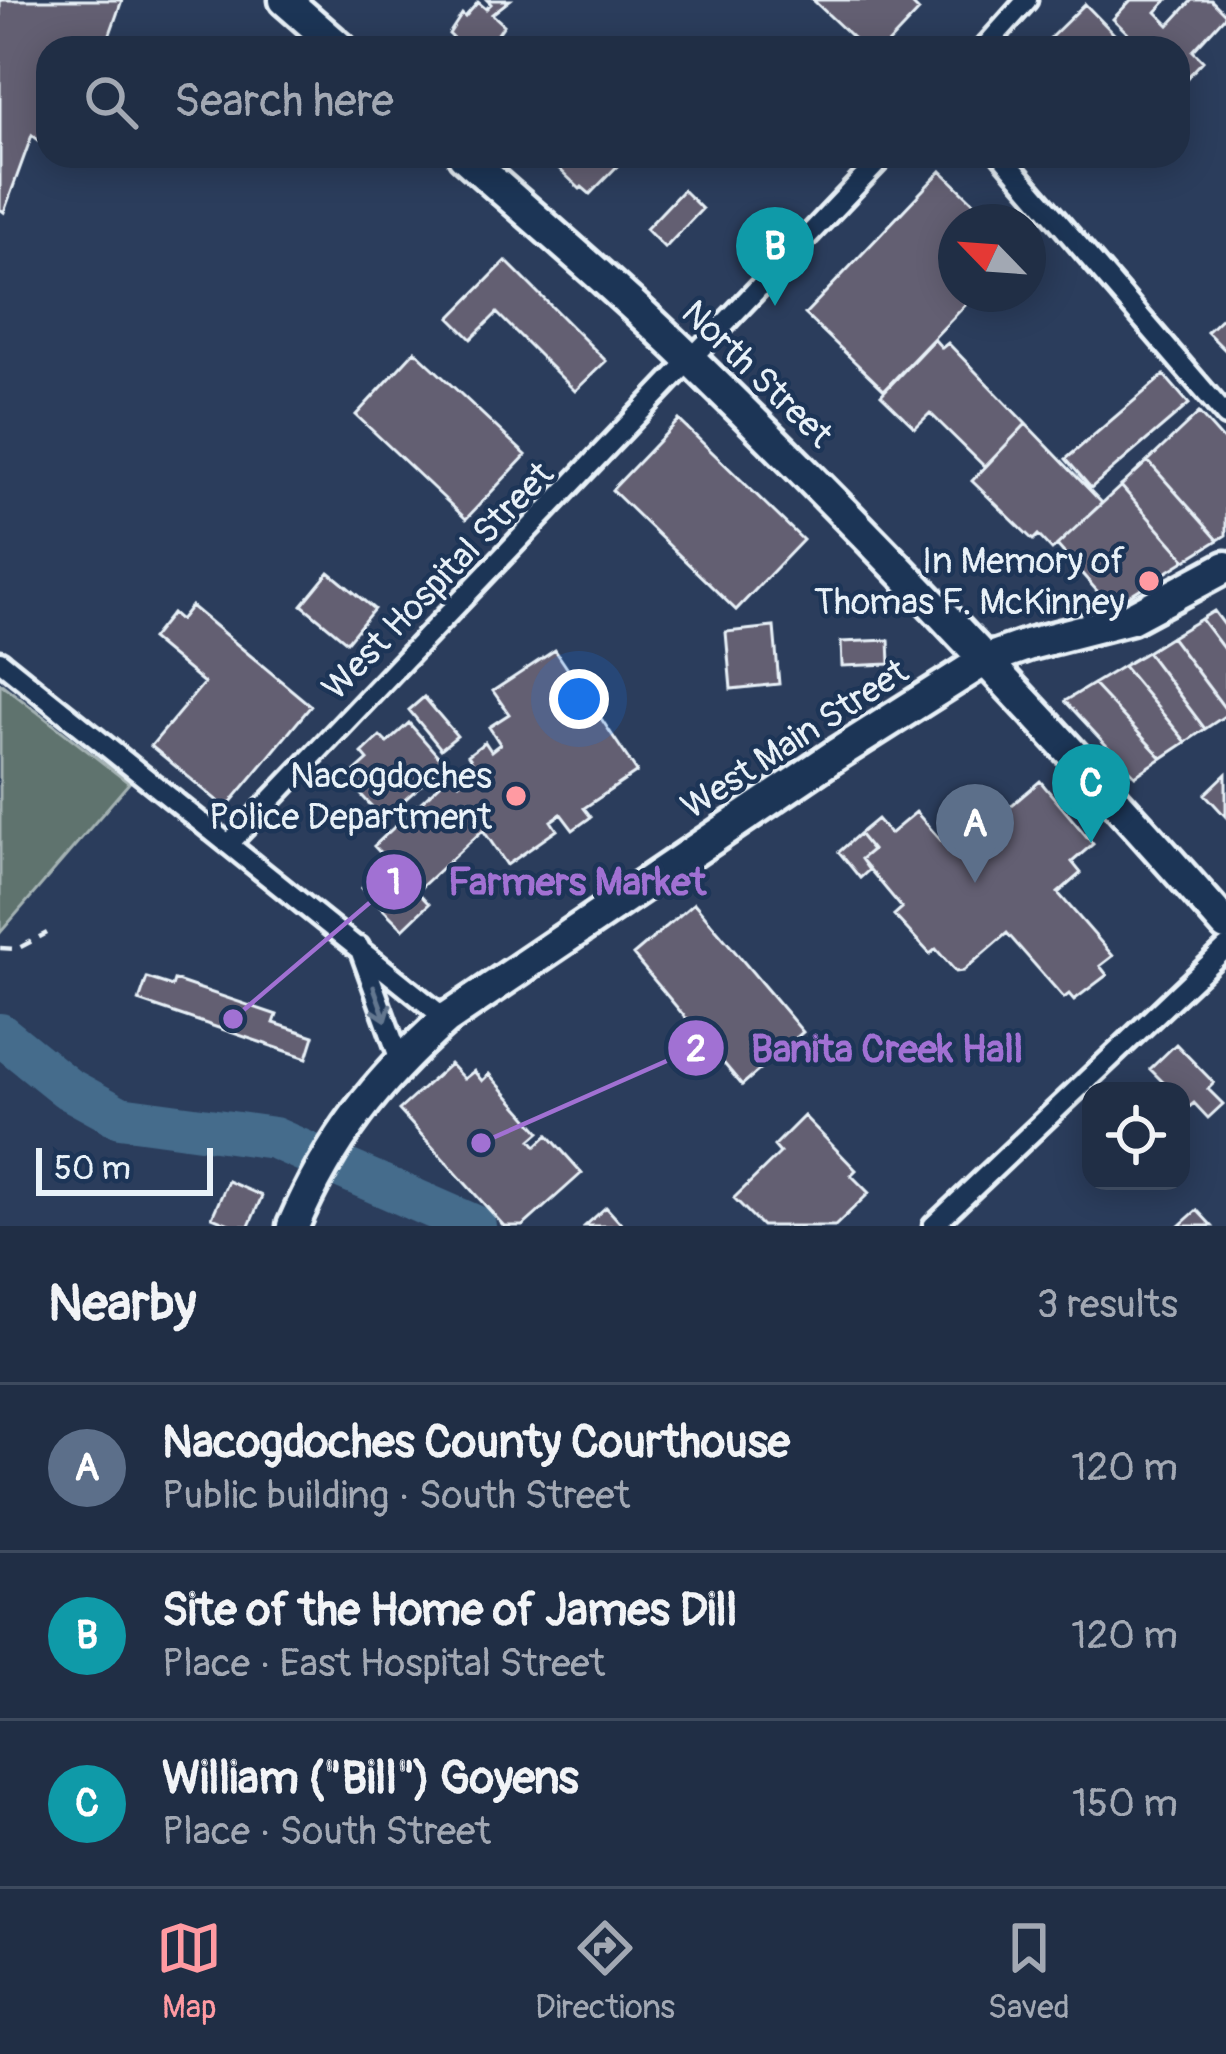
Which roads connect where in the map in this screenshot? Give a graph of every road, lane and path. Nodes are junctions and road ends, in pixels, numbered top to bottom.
1 (285, 0) edge
2 (1027, 0) edge
3 (326, 36) edge
4 (995, 36) edge
5 (477, 168) edge
6 (873, 168) edge
7 (1012, 168) edge
8 (692, 361) junction
9 (1226, 416) edge
10 (1226, 567) edge
11 (985, 660) junction
12 (0, 662) edge
13 (229, 844) junction
14 (1226, 925) edge
15 (47, 933) dead end
16 (359, 947) junction
17 (0, 948) edge
18 (1226, 949) edge
19 (446, 1019) junction
20 (400, 1060) junction
21 (299, 1212) edge
22 (933, 1226) edge

1 - 3 main road
2 - 4 street
5 - 8 main road, North Street
6 - 8 street, West Hospital Street
7 - 9 street
8 - 11 main road, North Street
8 - 13 street, West Hospital Street
10 - 11 main road, West Main Street
11 - 14 main road, North Street
11 - 19 main road, West Main Street
12 - 13 street
13 - 16 street
15 - 17 path
16 - 19 street
16 -> 20 street
18 - 22 street
19 - 20 main road, West Main Street
20 - 21 main road, West Main Street

